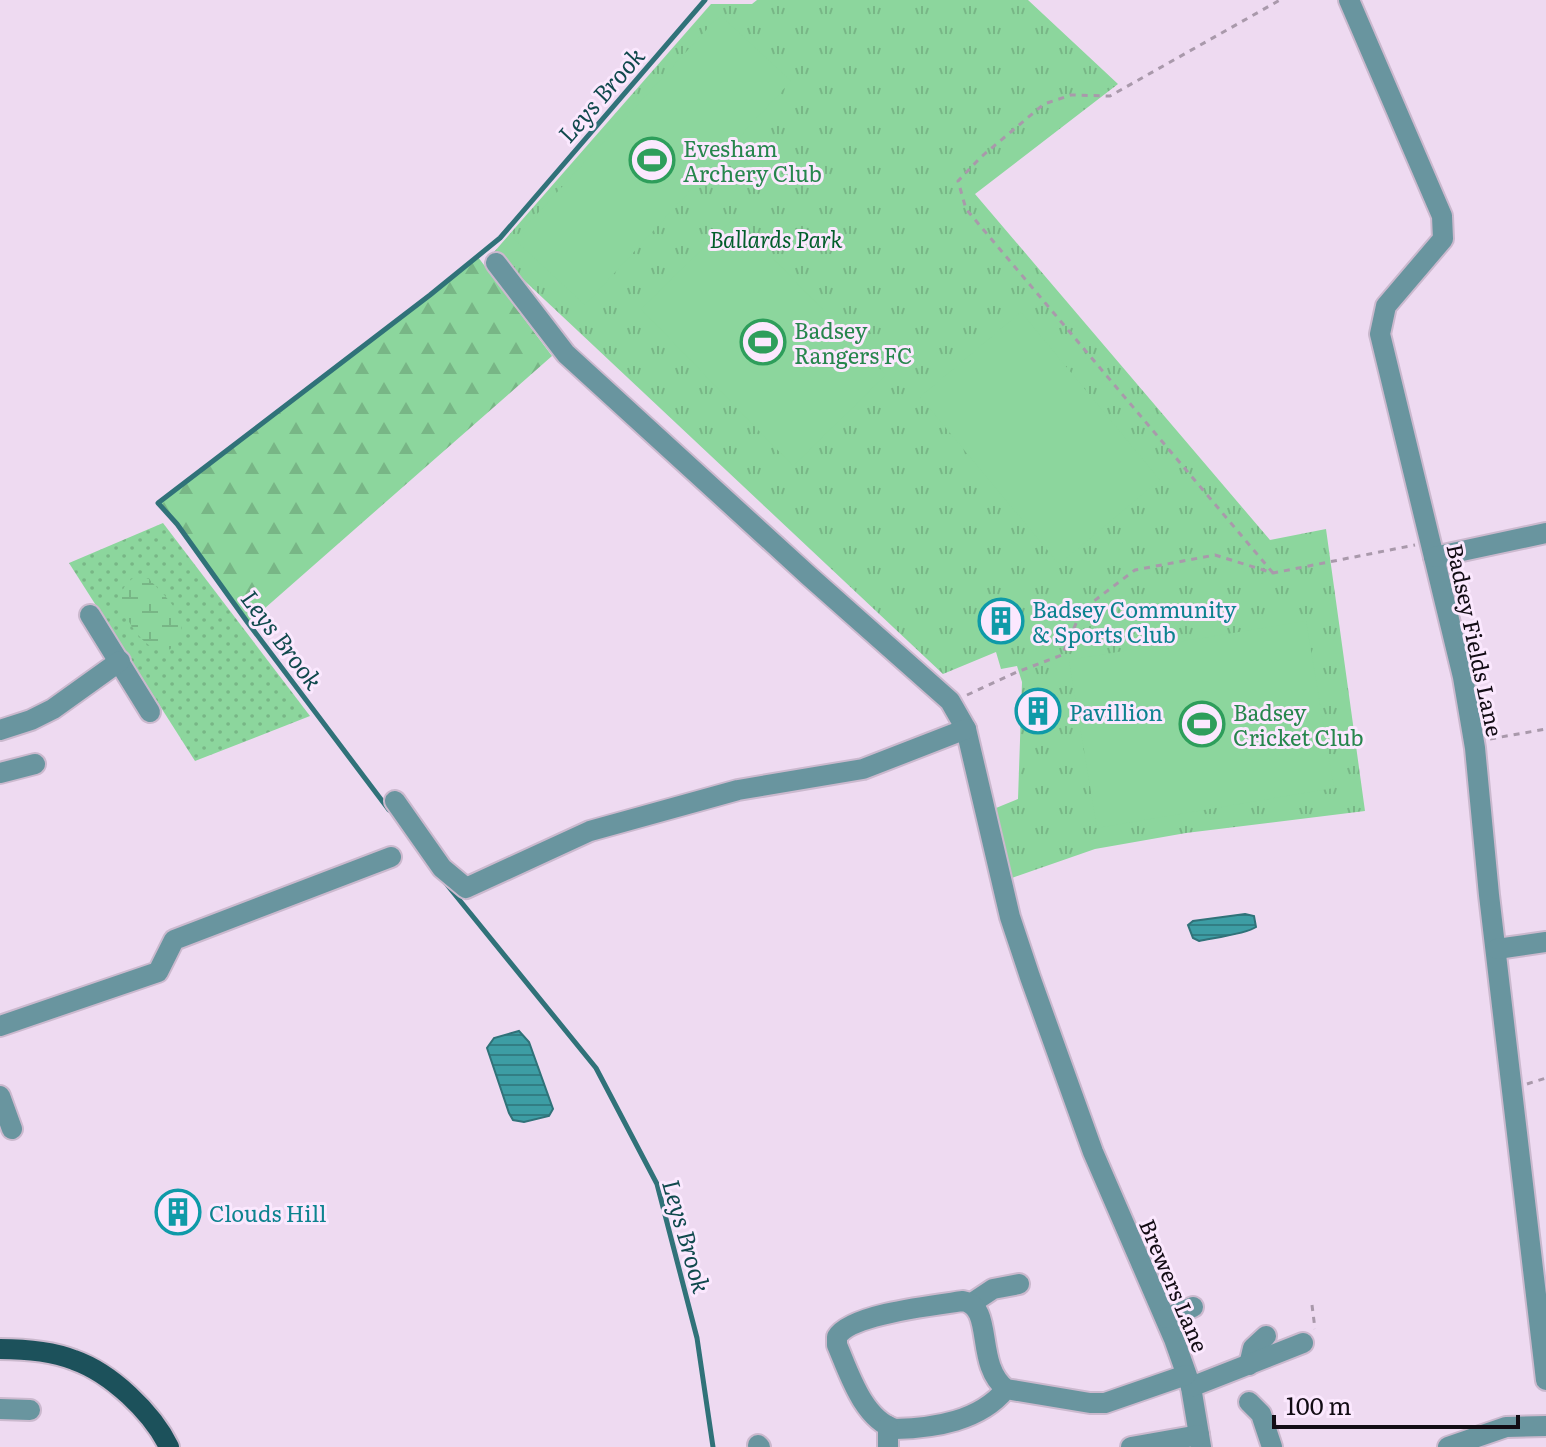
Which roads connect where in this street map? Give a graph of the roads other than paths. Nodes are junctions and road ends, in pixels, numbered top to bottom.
1 (1349, 0) edge
2 (496, 263) dead end
3 (1546, 533) edge
4 (1432, 549) junction
5 (90, 615) dead end
6 (114, 653) junction
7 (150, 712) dead end
8 (966, 729) junction
9 (0, 730) edge
10 (35, 764) dead end
11 (0, 773) edge
12 (395, 801) dead end
13 (391, 857) dead end
14 (1546, 942) edge
15 (1497, 949) junction
16 (0, 1026) edge
17 (0, 1096) edge
18 (12, 1129) dead end
19 (1540, 1278) edge
20 (1019, 1284) dead end
21 (972, 1303) junction
22 (1193, 1307) dead end
23 (1166, 1318) junction
24 (1266, 1336) dead end
25 (1303, 1343) road end
26 (0, 1349) edge
27 (1249, 1365) junction
28 (1546, 1380) edge
29 (1188, 1381) junction
30 (1006, 1389) junction
31 (1249, 1402) dead end
32 (0, 1409) edge
33 (30, 1410) dead end
34 (1546, 1426) edge
35 (888, 1437) edge
36 (1200, 1441) edge
37 (169, 1447) edge
38 (1131, 1447) edge
39 (1272, 1447) edge
40 (1448, 1447) edge

1 - 4 street, Badsey Fields Lane
2 - 8 street, Brewers Lane
3 - 4 street
4 - 15 street, Badsey Fields Lane
5 - 6 street
6 - 7 street
6 - 9 street
8 - 12 street
8 - 23 street, Brewers Lane
10 - 11 street
13 - 16 street
14 - 15 street
15 - 19 street, Badsey Fields Lane
17 - 18 street
19 - 28 street, Badsey Fields Lane
20 - 21 street
21 - 30 street
21 - 35 street
22 - 23 street
23 - 29 street, Brewers Lane
24 - 27 street
25 - 27 street
26 - 37 main road
27 - 29 street
29 - 30 street
29 - 36 street, Brewers Lane
30 - 35 street
31 - 39 street
32 - 33 street
34 - 40 street
36 - 38 street

